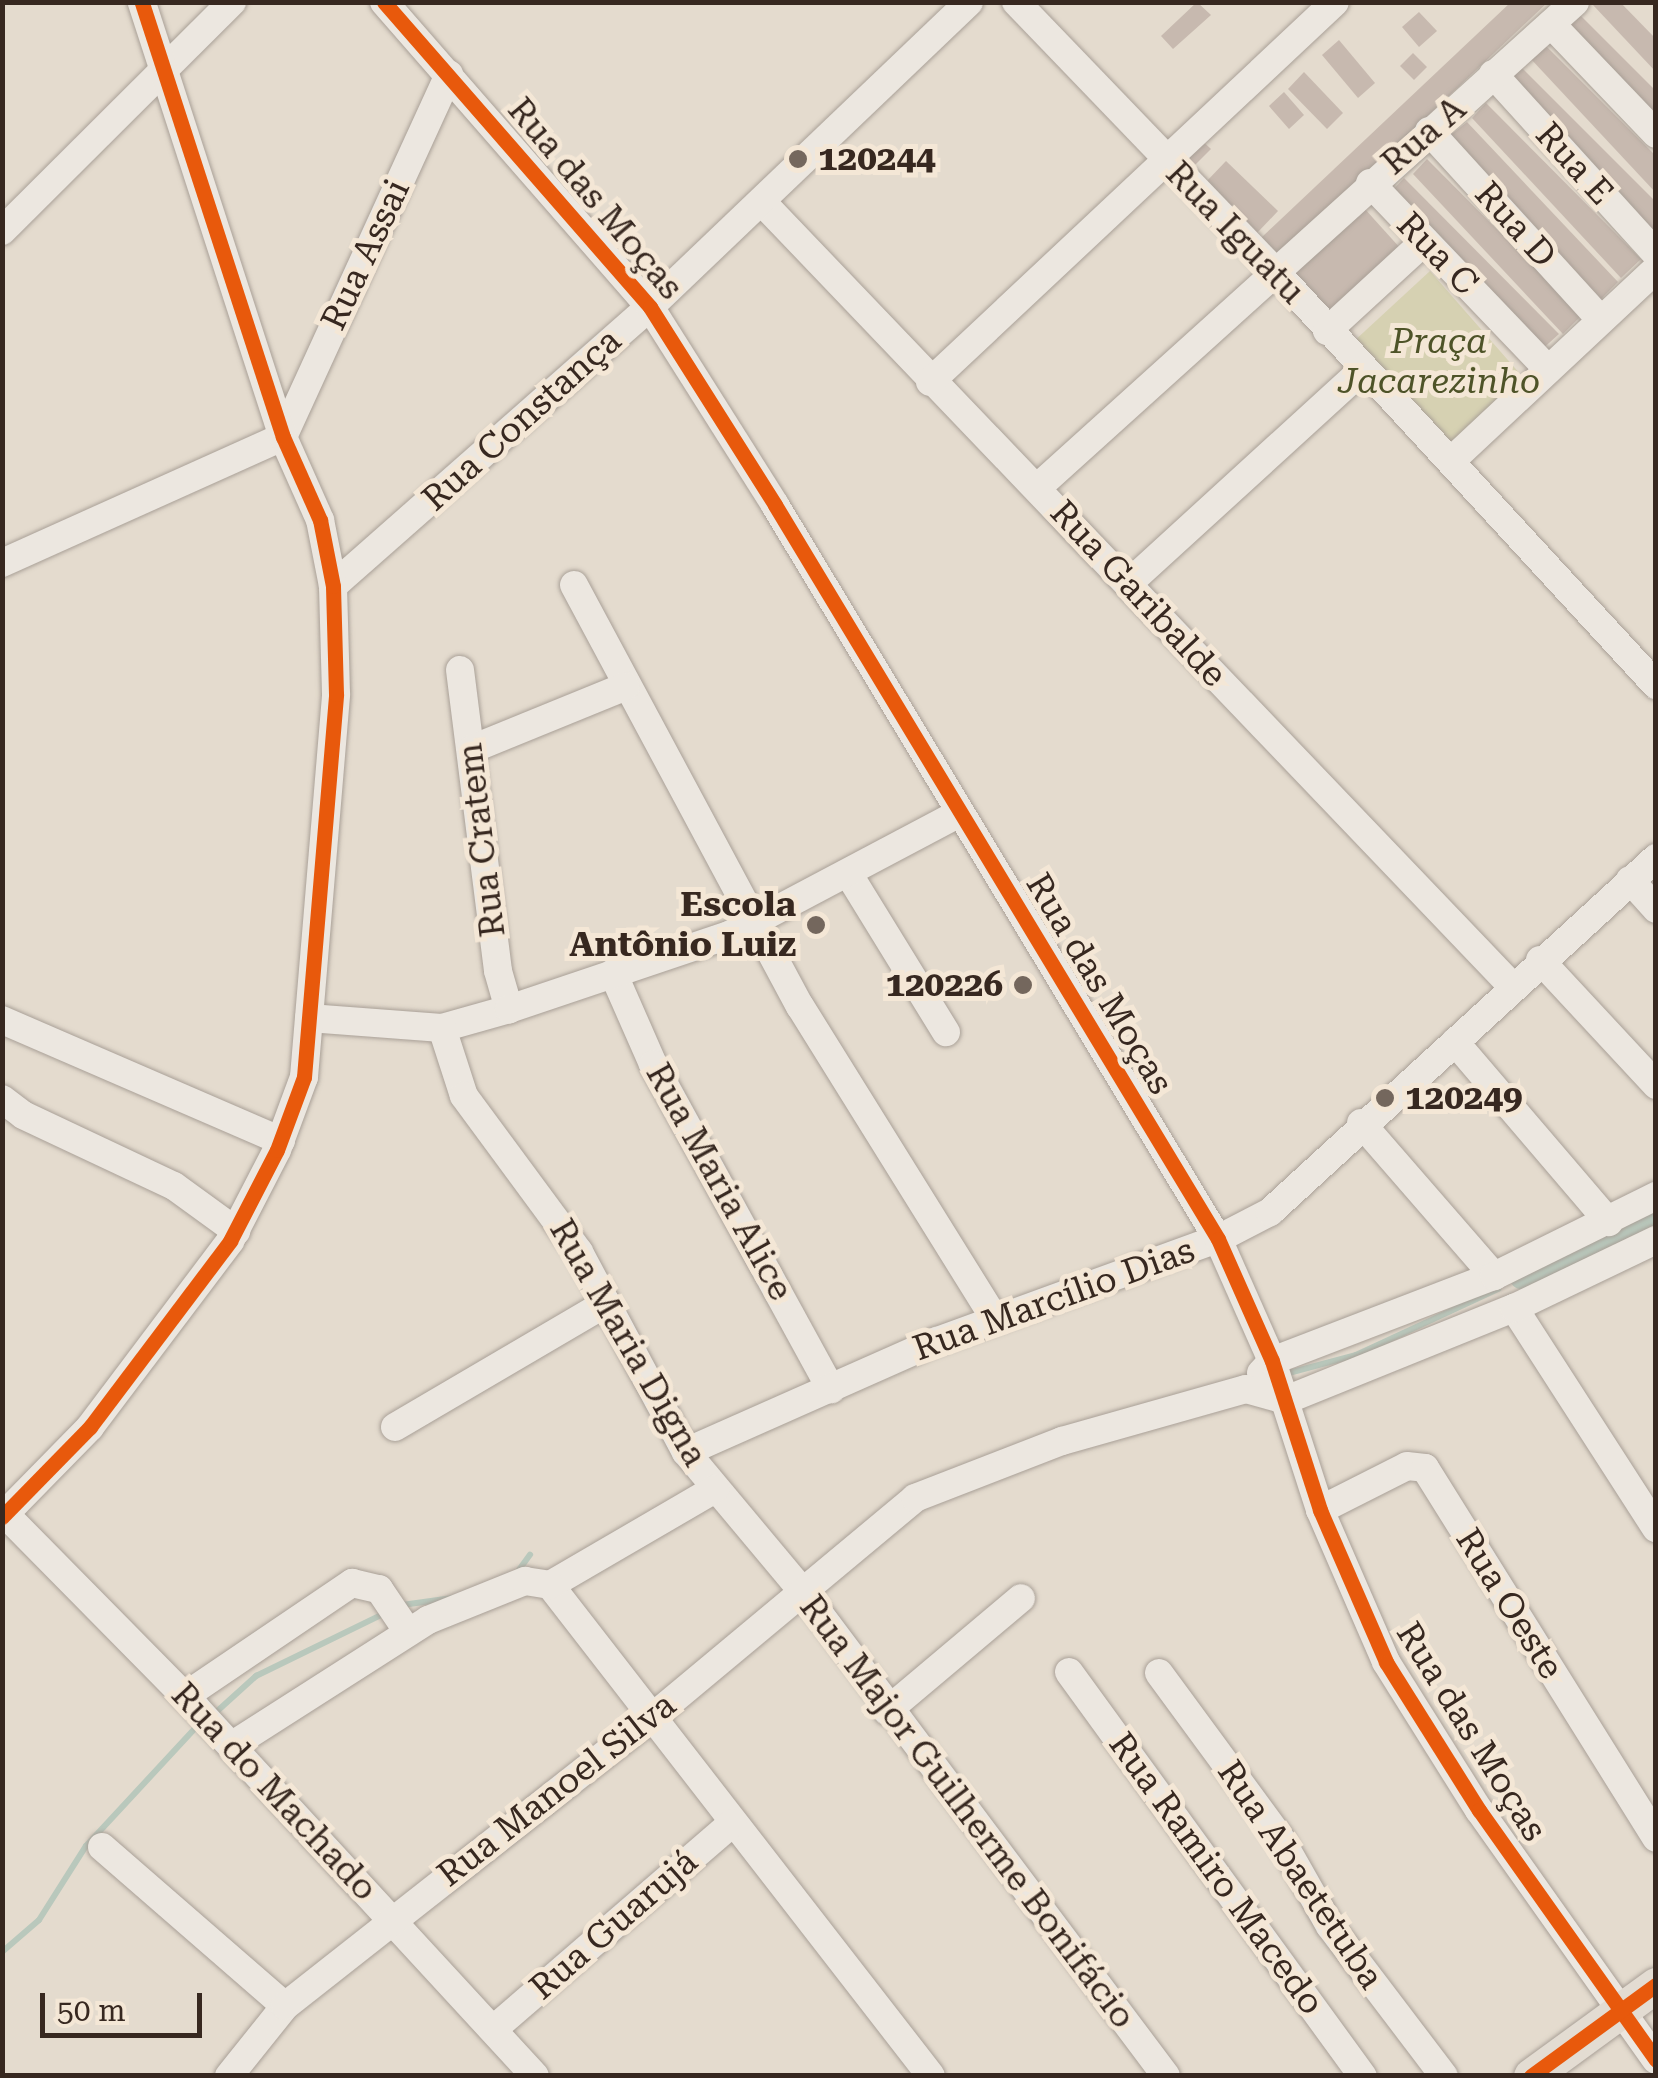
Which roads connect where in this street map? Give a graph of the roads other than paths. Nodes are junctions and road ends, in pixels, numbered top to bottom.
1 (142, 2) edge
2 (232, 2) edge
3 (384, 2) edge
4 (969, 2) edge
5 (1016, 2) edge
6 (1335, 2) edge
7 (1575, 2) edge
8 (1551, 24) junction
9 (166, 74) junction
10 (449, 74) junction
11 (1493, 74) junction
12 (1429, 131) junction
13 (1656, 134) edge
14 (1164, 159) junction
15 (1370, 183) junction
16 (762, 202) junction
17 (2, 231) edge
18 (1425, 241) junction
19 (1656, 254) edge
20 (1656, 269) edge
21 (1276, 271) junction
22 (650, 306) junction
23 (1600, 319) junction
24 (1327, 331) junction
25 (1546, 367) junction
26 (1363, 369) junction
27 (930, 382) junction
28 (283, 437) junction
29 (1451, 461) junction
30 (1037, 488) junction
31 (2, 563) edge
32 (1129, 583) junction
33 (574, 585) dead end
34 (332, 586) junction
35 (460, 670) dead end
36 (626, 686) junction
37 (1656, 686) edge
38 (472, 749) junction
39 (958, 814) junction
40 (1656, 858) edge
41 (848, 872) junction
42 (1630, 880) junction
43 (1656, 909) edge
44 (755, 922) junction
45 (1540, 960) junction
46 (612, 973) junction
47 (1514, 987) junction
48 (509, 1010) junction
49 (309, 1018) junction
50 (2, 1020) edge
51 (442, 1028) junction
52 (946, 1032) dead end
53 (1455, 1042) junction
54 (1656, 1084) edge
55 (2, 1099) edge
56 (1361, 1123) junction
57 (281, 1141) junction
58 (1656, 1196) edge
59 (1609, 1222) junction
60 (236, 1231) junction
61 (1218, 1239) junction
62 (1656, 1240) edge
63 (1494, 1276) junction
64 (606, 1303) junction
65 (1514, 1308) junction
66 (995, 1319) junction
67 (1272, 1362) junction
68 (831, 1389) junction
69 (1246, 1389) junction
70 (1286, 1400) junction
71 (395, 1427) dead end
72 (686, 1452) junction
73 (715, 1489) junction
74 (1320, 1510) junction
75 (4, 1516) edge
76 (1656, 1528) edge
77 (768, 1549) joint
78 (550, 1585) junction
79 (803, 1592) junction
80 (1020, 1598) dead end
81 (408, 1632) junction
82 (1068, 1672) dead end
83 (1159, 1672) dead end
84 (190, 1702) junction
85 (887, 1710) junction
86 (650, 1719) junction
87 (225, 1740) junction
88 (732, 1823) junction
89 (1656, 1838) edge
90 (102, 1847) dead end
91 (392, 1918) junction
92 (1656, 1984) edge
93 (285, 2006) junction
94 (1619, 2012) junction
95 (496, 2027) junction
96 (1656, 2060) edge
97 (230, 2076) edge
98 (535, 2076) edge
99 (931, 2076) edge
100 (1166, 2076) edge
101 (1363, 2076) edge
102 (1444, 2076) edge
103 (1531, 2076) edge

1 - 9 street
2 - 9 street
3 - 10 street, Rua das Moças
4 - 16 street, Rua Constança
5 - 14 street, Rua Iguatu
6 - 14 street
7 - 8 street, Rua A
8 - 11 street, Rua A
8 - 13 street
9 - 17 street
9 - 28 street
10 - 22 street, Rua das Moças
10 - 28 street, Rua Assai
11 - 12 street, Rua A
11 - 19 street, Rua E
12 - 15 street, Rua A
12 - 23 street, Rua D
14 - 21 street, Rua Iguatu
14 - 27 street
15 - 18 street, Rua C
15 - 21 street, Rua A
16 - 22 street, Rua Constança
16 - 27 street, Rua Garibalde
18 - 24 street
18 - 25 street, Rua C
20 - 23 street
21 - 24 street, Rua Iguatu
21 - 30 street, Rua A
22 - 34 street, Rua Constança
22 - 39 street, Rua das Moças
23 - 25 street
24 - 26 street, Rua Iguatu
25 - 29 street
26 - 29 street, Rua Iguatu
26 - 32 street
27 - 30 street, Rua Garibalde
28 - 31 street
28 - 34 street
29 - 37 street, Rua Iguatu
30 - 32 street, Rua Garibalde
32 - 47 street, Rua Garibalde
33 - 36 street
34 - 49 street
35 - 38 street, Rua Cratem
36 - 38 street
36 - 44 street
38 - 48 street, Rua Cratem
39 - 41 street
39 - 61 street, Rua das Moças
40 - 42 street, Rua Marcílio Dias
41 - 44 street
41 - 52 street
42 - 43 street
42 - 45 street, Rua Marcílio Dias
44 - 46 street
44 - 66 street
45 - 47 street, Rua Marcílio Dias
45 - 54 street
46 - 48 street
46 - 68 street, Rua Maria Alice
47 - 53 street, Rua Marcílio Dias
48 - 51 street
49 - 51 street
49 - 57 street
50 - 57 street
51 - 64 street, Rua Maria Digna
53 - 56 street, Rua Marcílio Dias
53 - 59 street
55 - 60 street
56 - 61 street, Rua Marcílio Dias
56 - 63 street
57 - 60 street
58 - 59 street
59 - 63 street
60 - 75 street
61 - 66 street, Rua Marcílio Dias
61 - 67 street, Rua das Moças
62 - 65 street
63 - 67 street
64 - 71 street
64 - 72 street, Rua Maria Digna
65 - 70 street
65 - 76 street
66 - 68 street, Rua Marcílio Dias
67 - 69 street
67 - 70 street, Rua das Moças
68 - 72 street, Rua Marcílio Dias
69 - 70 street
69 - 79 street, Rua Manoel Silva
70 - 74 street, Rua das Moças
72 - 73 street, Rua Maria Digna
73 - 77 street, Rua Maria Digna
73 - 78 street
74 - 89 street, Rua Oeste
74 - 94 street, Rua das Moças
75 - 84 street, Rua do Machado
77 - 79 street, Rua Major Guilherme Bonifácio
78 - 81 street
78 - 86 street
79 - 85 street, Rua Major Guilherme Bonifácio
79 - 86 street, Rua Manoel Silva
80 - 85 street
81 - 84 street
81 - 87 street
82 - 101 street, Rua Ramiro Macedo
83 - 102 street, Rua Abaetetuba
84 - 87 street, Rua do Machado
85 - 100 street, Rua Major Guilherme Bonifácio
86 - 88 street
86 - 91 street, Rua Manoel Silva
87 - 91 street, Rua do Machado
88 - 95 street, Rua Guarujá
88 - 99 street
90 - 93 street
91 - 93 street, Rua Manoel Silva
91 - 95 street, Rua do Machado
92 - 94 main road
93 - 97 street, Rua Manoel Silva
94 - 96 street, Rua das Moças
94 - 103 main road
95 - 98 street, Rua do Machado

